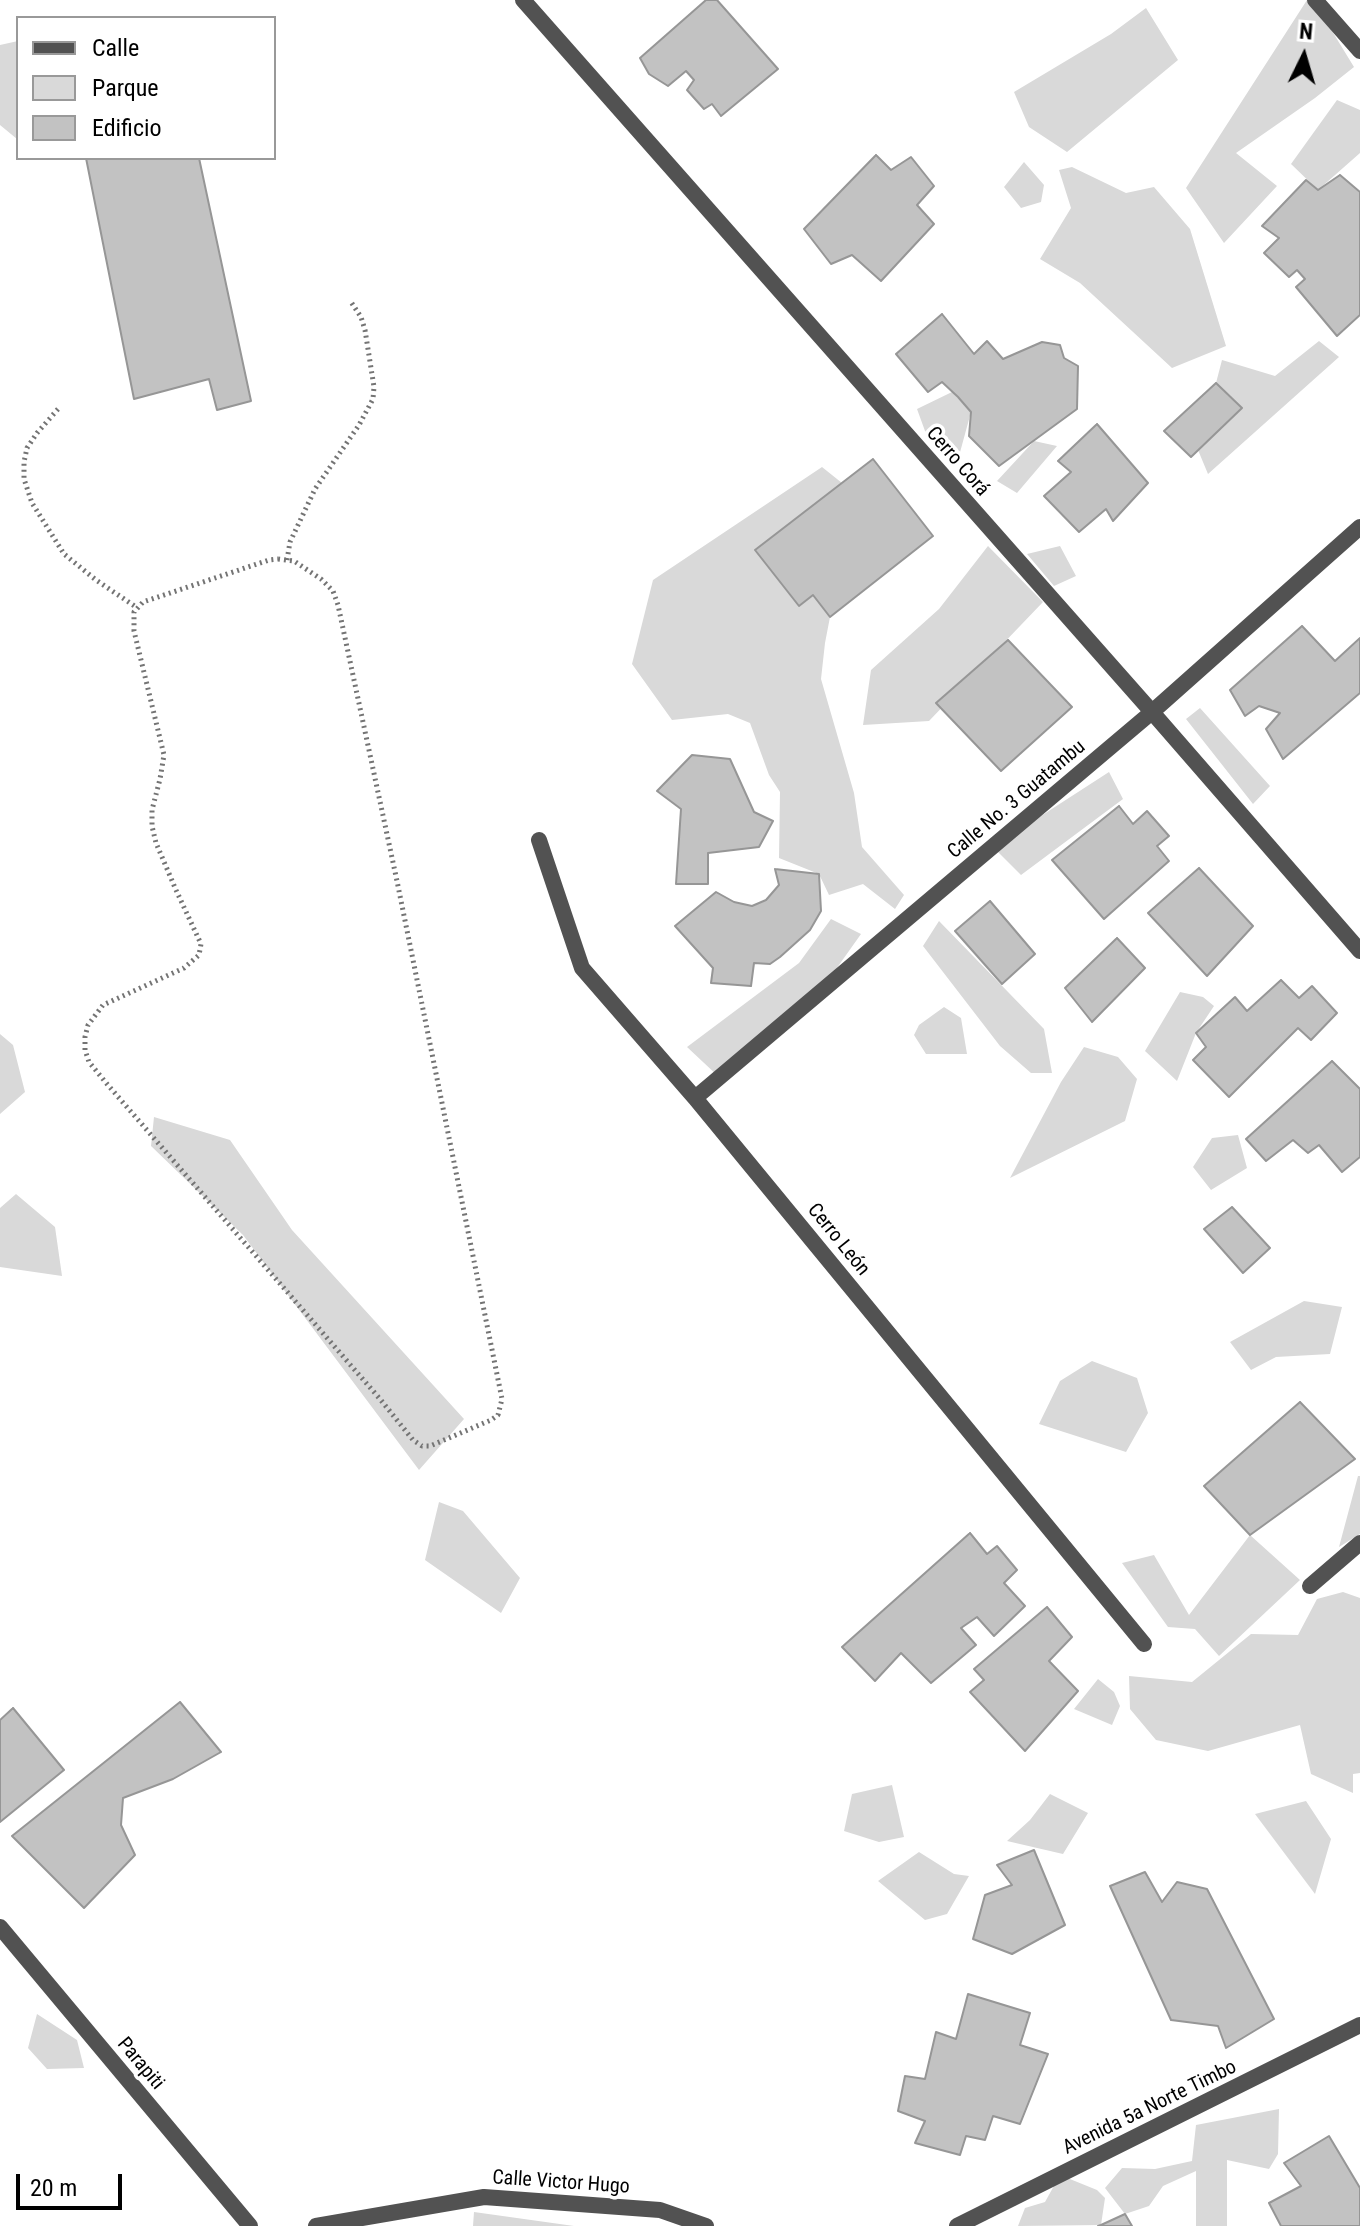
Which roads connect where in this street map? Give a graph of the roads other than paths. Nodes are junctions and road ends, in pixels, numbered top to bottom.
1 (523, 0) edge
2 (1315, 0) edge
3 (1360, 51) edge
4 (1360, 527) edge
5 (1152, 712) junction
6 (539, 840) dead end
7 (1360, 951) edge
8 (695, 1098) junction
9 (1360, 1543) edge
10 (1310, 1586) dead end
11 (1144, 1644) dead end
12 (0, 1927) edge
13 (1360, 2025) edge
14 (250, 2226) edge
15 (316, 2226) edge
16 (706, 2226) edge
17 (957, 2226) edge

1 - 5 street, Cerro Corá
2 - 3 street
4 - 5 street, Calle No. 3 Guatambu
5 - 7 street, Cerro Corá
5 - 8 street, Calle No. 3 Guatambu
6 - 8 street, Cerro León
8 - 11 street, Cerro León
9 - 10 street
12 - 14 street, Parapiti
13 - 17 street, Avenida 5a Norte Timbo
15 - 16 street, Calle Victor Hugo

